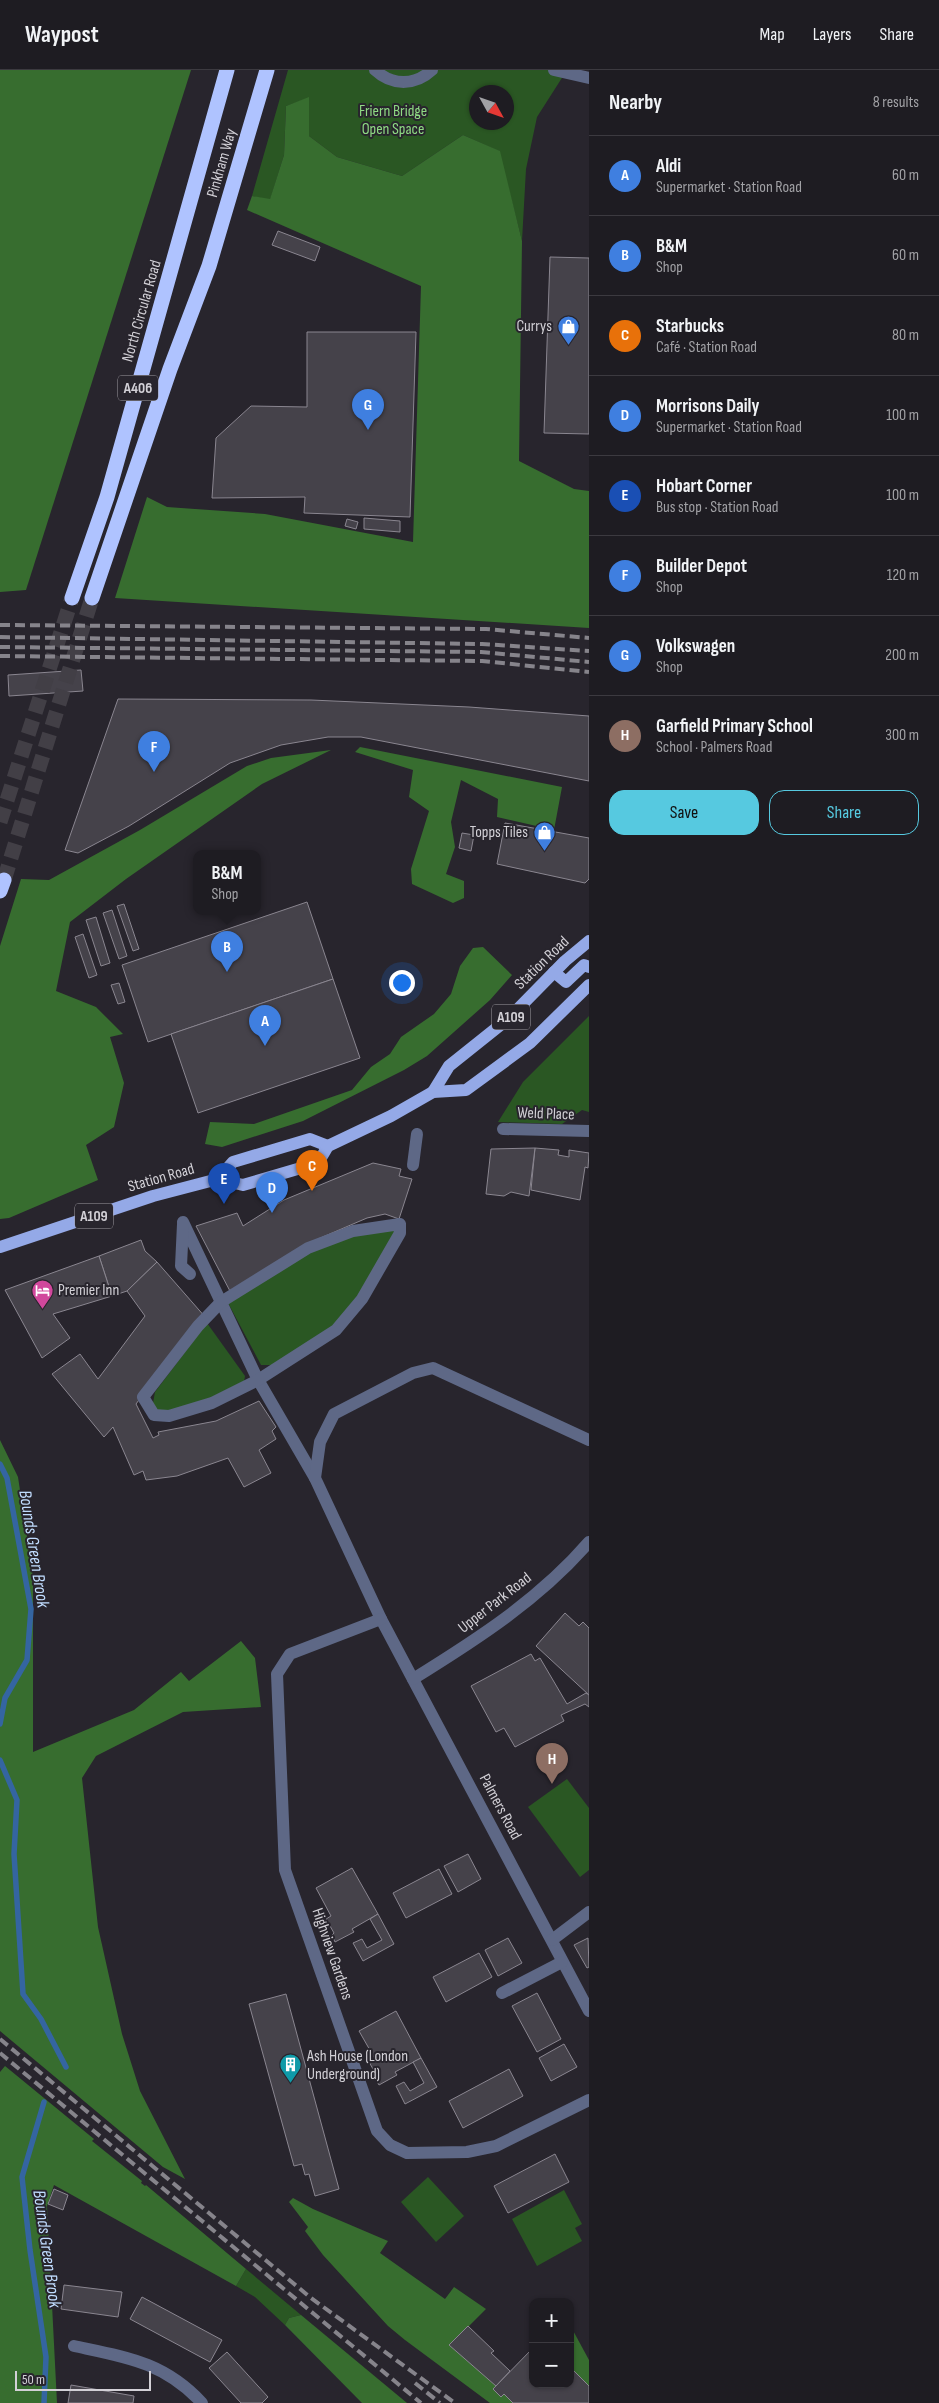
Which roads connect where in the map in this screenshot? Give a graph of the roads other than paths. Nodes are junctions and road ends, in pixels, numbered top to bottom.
1 (227, 70) edge
2 (267, 70) edge
3 (375, 70) edge
4 (432, 70) edge
5 (554, 70) edge
6 (589, 78) edge
7 (199, 175) joint
8 (72, 598) tunnel mouth
9 (92, 598) tunnel mouth
10 (589, 941) edge
11 (589, 967) edge
12 (554, 972) junction
13 (589, 986) edge
14 (434, 1092) junction
15 (503, 1129) dead end
16 (589, 1131) edge
17 (417, 1134) dead end
18 (328, 1146) junction
19 (413, 1166) dead end
20 (218, 1179) junction
21 (0, 1247) edge
22 (190, 1274) dead end
23 (203, 1286) dead end
24 (221, 1302) junction
25 (258, 1380) junction
26 (589, 1440) edge
27 (314, 1478) junction
28 (589, 1542) edge
29 (381, 1619) junction
30 (413, 1679) junction
31 (589, 1912) edge
32 (552, 1940) junction
33 (562, 1962) junction
34 (502, 1993) dead end
35 (589, 2011) edge
36 (589, 2100) edge
37 (74, 2346) dead end
38 (202, 2403) edge

1 - 7 highway, Pinkham Way / A406
2 - 9 highway, Pinkham Way / A406
3 - 4 street
5 - 6 street
7 - 8 highway, North Circular Road / A406
10 - 12 main road, Station Road / A109
11 - 12 main road
12 - 14 main road, Station Road / A109
13 - 14 main road, Station Road / A109
14 - 18 main road, Station Road / A109
15 - 16 street, Weld Place
17 - 19 street
18 - 20 main road, Station Road
18 - 20 main road, Station Road / A109
20 - 21 main road, Station Road / A109
22 - 24 street, Palmers Road
23 - 24 street
24 - 25 street, Palmers Road
24 - 25 street
24 - 25 street
25 - 27 street, Palmers Road
26 - 27 street
27 - 29 street, Palmers Road
28 - 30 street, Upper Park Road
29 - 30 street, Palmers Road
29 - 36 street, Highview Gardens
30 - 32 street, Palmers Road
31 - 32 street
32 - 33 street, Palmers Road
33 - 34 street
33 - 35 street, Palmers Road
37 - 38 street

